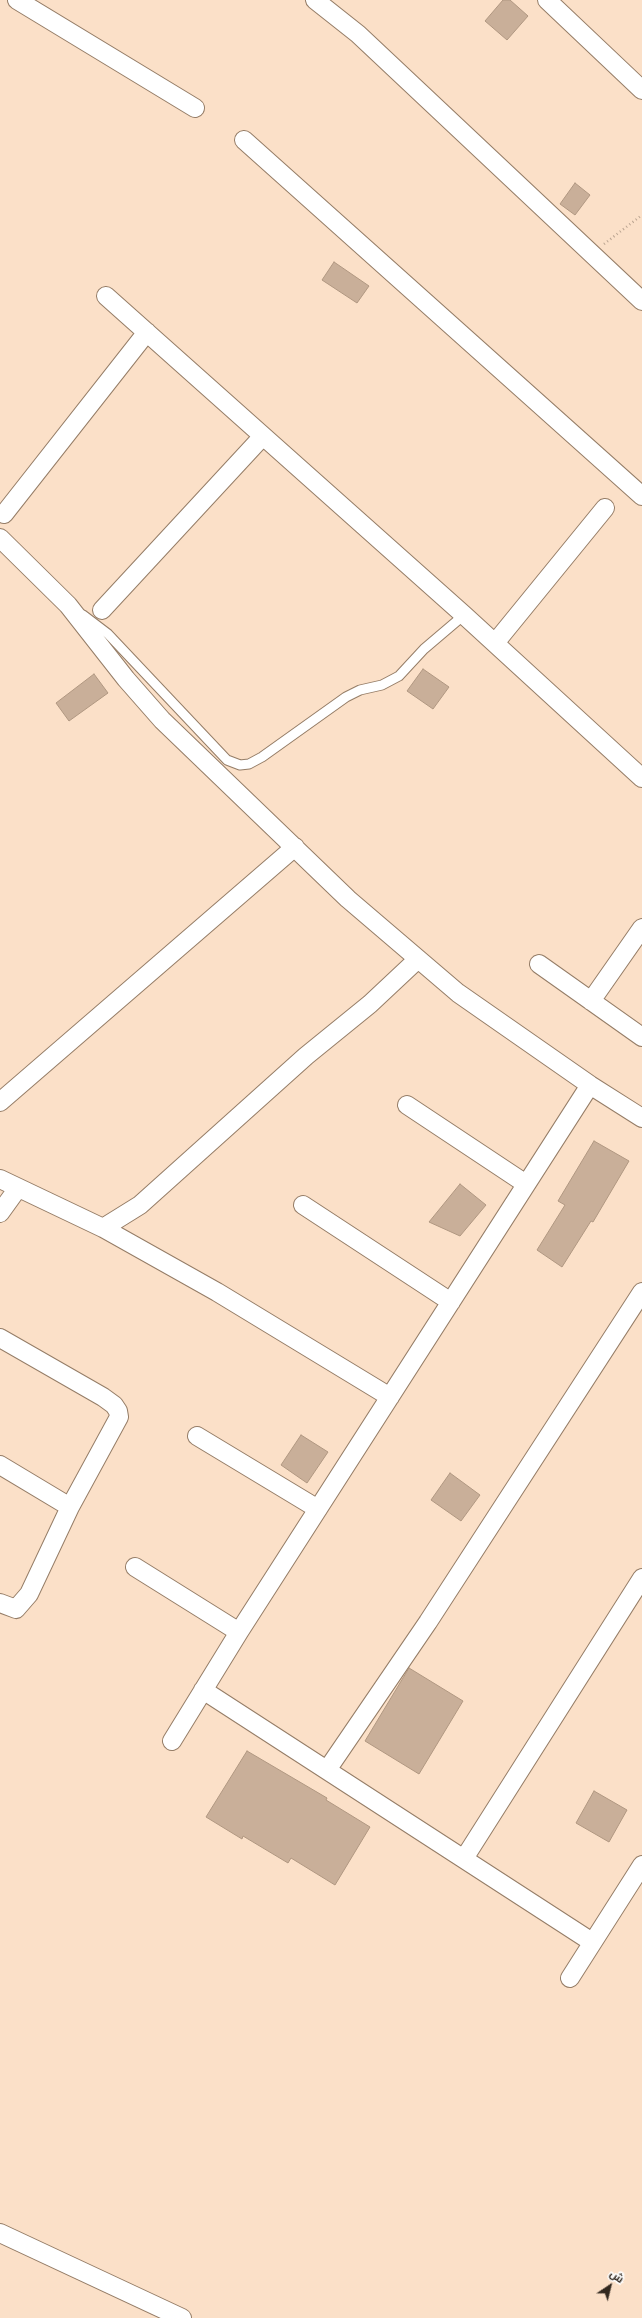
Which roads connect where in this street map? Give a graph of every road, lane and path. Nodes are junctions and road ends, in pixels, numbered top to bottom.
1 (17, 0) edge
2 (315, 0) edge
3 (547, 0) edge
4 (642, 90) edge
5 (196, 108) dead end
6 (244, 140) dead end
7 (642, 215) edge
8 (593, 253) junction
9 (106, 296) dead end
10 (642, 301) edge
11 (147, 332) junction
12 (263, 436) junction
13 (642, 496) edge
14 (605, 508) dead end
15 (4, 514) dead end
16 (0, 538) edge
17 (68, 605) junction
18 (102, 610) dead end
19 (464, 615) junction
20 (495, 643) junction
21 (642, 778) edge
22 (295, 847) junction
23 (642, 928) edge
24 (418, 959) junction
25 (539, 964) dead end
26 (591, 1001) junction
27 (642, 1037) edge
28 (590, 1085) junction
29 (0, 1102) edge
30 (407, 1105) dead end
31 (642, 1118) edge
32 (0, 1179) edge
33 (526, 1184) junction
34 (18, 1188) junction
35 (303, 1205) dead end
36 (0, 1213) edge
37 (103, 1228) junction
38 (642, 1292) edge
39 (451, 1302) junction
40 (0, 1338) edge
41 (390, 1398) junction
42 (197, 1436) dead end
43 (0, 1465) edge
44 (70, 1507) junction
45 (318, 1509) junction
46 (135, 1567) dead end
47 (642, 1578) edge
48 (0, 1603) edge
49 (238, 1632) junction
50 (203, 1690) junction
51 (172, 1741) dead end
52 (327, 1770) junction
53 (465, 1857) junction
54 (642, 1865) edge
55 (592, 1942) junction
56 (570, 1978) dead end
57 (0, 2233) edge
58 (182, 2318) edge

1 - 5 street
2 - 8 street
3 - 4 street
6 - 13 street
7 - 8 path
8 - 10 street
9 - 11 street
11 - 12 street
11 - 15 street
12 - 18 street
12 - 19 street
14 - 20 street
16 - 17 street
17 - 19 lane
17 - 22 street
19 - 20 street
20 - 21 street
22 - 24 street
22 - 29 street
23 - 26 street
24 - 28 street
24 - 37 street
25 - 26 street
26 - 27 street
28 - 31 street
28 - 33 street
30 - 33 street
32 - 34 street
33 - 39 street
34 - 36 street
34 - 37 street
35 - 39 street
37 - 41 street
38 - 52 street
39 - 41 street
40 - 44 street
41 - 45 street
42 - 45 street
43 - 44 street
44 - 48 street
45 - 49 street
46 - 49 street
47 - 53 street
49 - 50 street
50 - 51 street
50 - 52 street
52 - 53 street
53 - 55 street
54 - 55 street
55 - 56 street
57 - 58 street

